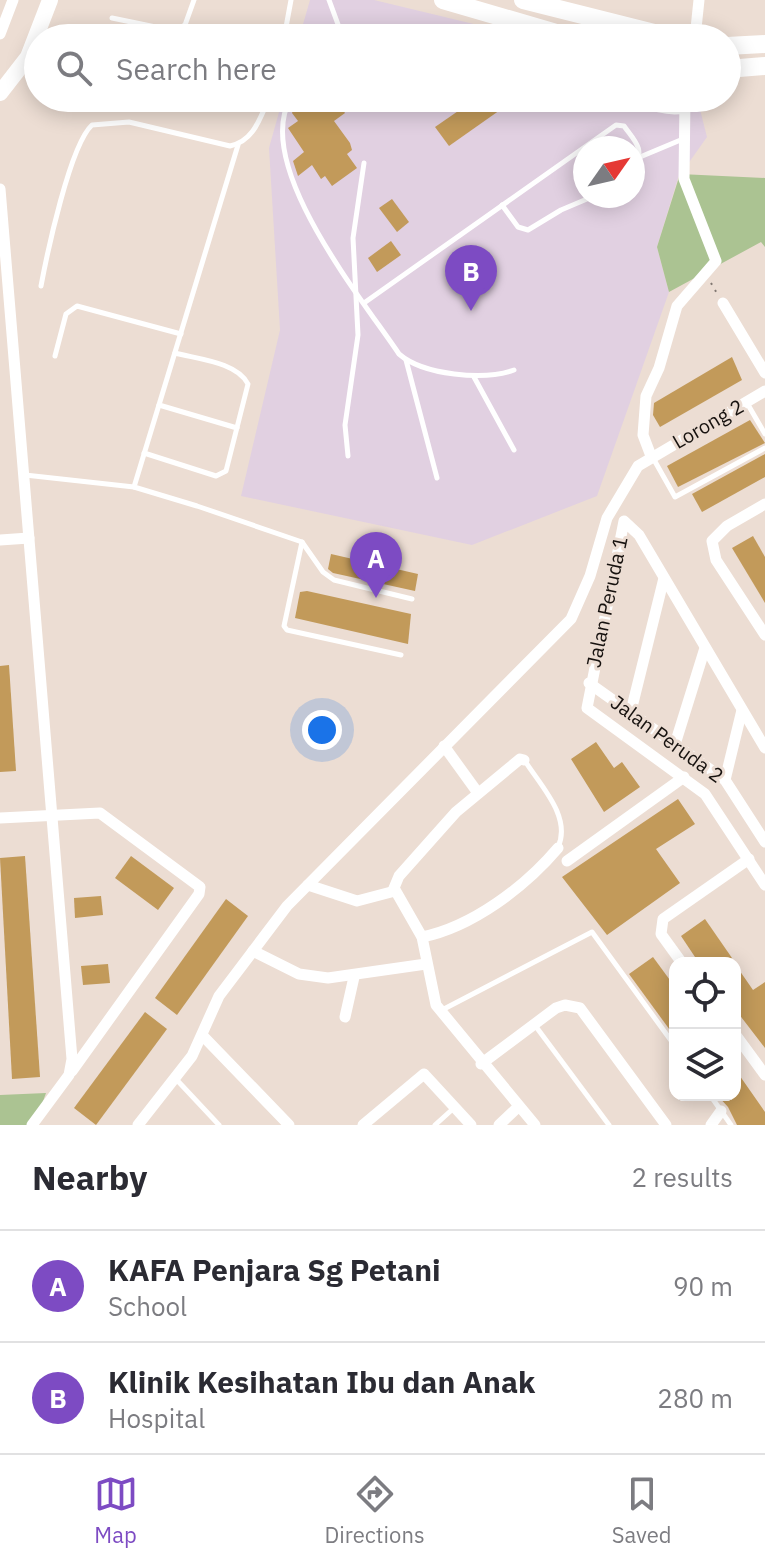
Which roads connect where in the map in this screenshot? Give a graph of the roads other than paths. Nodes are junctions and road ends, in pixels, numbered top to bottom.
1 (13, 0) edge
2 (50, 0) edge
3 (194, 0) edge
4 (291, 0) edge
5 (329, 0) edge
6 (443, 0) edge
7 (523, 0) edge
8 (699, 0) edge
9 (112, 18) dead end
10 (41, 24) edge
11 (141, 24) edge
12 (185, 24) edge
13 (287, 24) edge
14 (338, 24) edge
15 (525, 24) edge
16 (618, 24) edge
17 (696, 24) edge
18 (0, 34) edge
19 (765, 44) edge
20 (741, 45) edge
21 (24, 62) edge
22 (765, 66) edge
23 (741, 68) edge
24 (0, 93) edge
25 (263, 112) edge
26 (286, 112) edge
27 (686, 112) edge
28 (600, 136) edge
29 (631, 136) edge
30 (687, 137) junction
31 (238, 145) junction
32 (573, 155) edge
33 (645, 155) edge
34 (364, 163) dead end
35 (0, 189) edge
36 (502, 205) junction
37 (573, 205) edge
38 (353, 284) junction
39 (41, 286) dead end
40 (364, 303) junction
41 (723, 303) road end
42 (181, 334) junction
43 (175, 353) junction
44 (55, 356) dead end
45 (406, 359) junction
46 (514, 370) dead end
47 (765, 373) edge
48 (474, 376) junction
49 (765, 391) edge
50 (746, 402) junction
51 (159, 405) junction
52 (237, 428) junction
53 (765, 434) edge
54 (765, 448) edge
55 (514, 450) dead end
56 (144, 453) junction
57 (348, 456) dead end
58 (651, 456) junction
59 (25, 475) junction
60 (437, 478) dead end
61 (134, 487) junction
62 (765, 504) edge
63 (29, 538) junction
64 (0, 540) edge
65 (302, 542) junction
66 (664, 578) junction
67 (412, 599) dead end
68 (765, 635) edge
69 (705, 648) junction
70 (401, 655) dead end
71 (589, 683) junction
72 (742, 710) junction
73 (631, 711) junction
74 (676, 741) junction
75 (444, 746) junction
76 (765, 748) edge
77 (524, 760) joint
78 (684, 777) junction
79 (725, 780) junction
80 (478, 793) junction
81 (52, 814) junction
82 (0, 818) edge
83 (765, 842) edge
84 (558, 848) joint
85 (749, 859) junction
86 (567, 861) dead end
87 (308, 885) junction
88 (765, 885) edge
89 (395, 891) junction
90 (422, 937) junction
91 (253, 951) junction
92 (678, 957) edge
93 (426, 964) junction
94 (354, 977) junction
95 (440, 1011) junction
96 (345, 1017) dead end
97 (533, 1023) junction
98 (203, 1036) junction
99 (669, 1038) edge
100 (741, 1042) edge
101 (481, 1064) junction
102 (69, 1075) junction
103 (765, 1075) edge
104 (174, 1078) junction
105 (714, 1101) edge
106 (455, 1107) junction
107 (518, 1107) junction
108 (721, 1111) junction
109 (145, 1122) edge
110 (529, 1123) edge
111 (32, 1125) edge
112 (219, 1125) edge
113 (289, 1125) edge
114 (363, 1125) edge
115 (435, 1125) edge
116 (471, 1125) edge
117 (499, 1125) edge
118 (609, 1125) edge
119 (666, 1125) edge
120 (711, 1125) edge
121 (731, 1125) edge

1 - 18 street
2 - 10 street
3 - 12 lane
4 - 13 lane
5 - 14 lane
6 - 15 main road
7 - 16 main road
8 - 17 street
9 - 11 lane
19 - 20 main road
21 - 24 street
22 - 23 main road
25 - 31 lane
26 - 38 lane
27 - 30 street
28 - 29 lane
30 - 33 lane
30 - 58 street
31 - 39 lane
31 - 42 lane
32 - 36 lane
34 - 38 lane
35 - 59 street
36 - 37 lane
36 - 40 lane
38 - 40 lane
38 - 57 lane
40 - 45 lane
41 - 47 street
42 - 43 lane
42 - 44 lane
43 - 51 lane
43 - 52 lane
45 - 48 lane
45 - 60 lane
46 - 48 lane
48 - 55 lane
49 - 50 street, Lorong 2
50 - 53 lane
50 - 58 street, Lorong 2
51 - 52 lane
51 - 56 lane
52 - 56 lane
54 - 58 lane
56 - 61 lane
58 - 75 street
59 - 61 lane
59 - 63 street
61 - 65 lane
62 - 68 street
63 - 64 street
63 - 81 street
65 - 67 lane
65 - 70 lane
66 - 69 street
66 - 71 street, Jalan Peruda 1
66 - 73 street
69 - 72 street
69 - 74 street
71 - 73 street, Jalan Peruda 2
71 - 78 street
72 - 76 street
72 - 79 street
73 - 74 street, Jalan Peruda 2
74 - 79 street, Jalan Peruda 2
75 - 80 street
75 - 87 street
77 - 80 street
77 - 84 lane
78 - 85 street
78 - 86 street
79 - 83 street, Jalan Peruda 2
80 - 89 street
81 - 82 street
81 - 102 street
81 - 102 street
84 - 90 street
85 - 88 street
85 - 92 street
87 - 89 street
87 - 91 street
89 - 90 street
90 - 93 street
91 - 94 street
91 - 98 street
93 - 94 street
93 - 95 street
94 - 96 street
95 - 99 lane
95 - 101 street
97 - 101 street
97 - 118 lane
97 - 119 street
98 - 104 street
98 - 113 street
100 - 103 street
101 - 107 street
102 - 111 street
104 - 109 street
104 - 112 lane
105 - 108 lane
106 - 114 street
106 - 115 lane
106 - 116 street
107 - 110 street
107 - 117 street
108 - 120 street
108 - 121 lane

